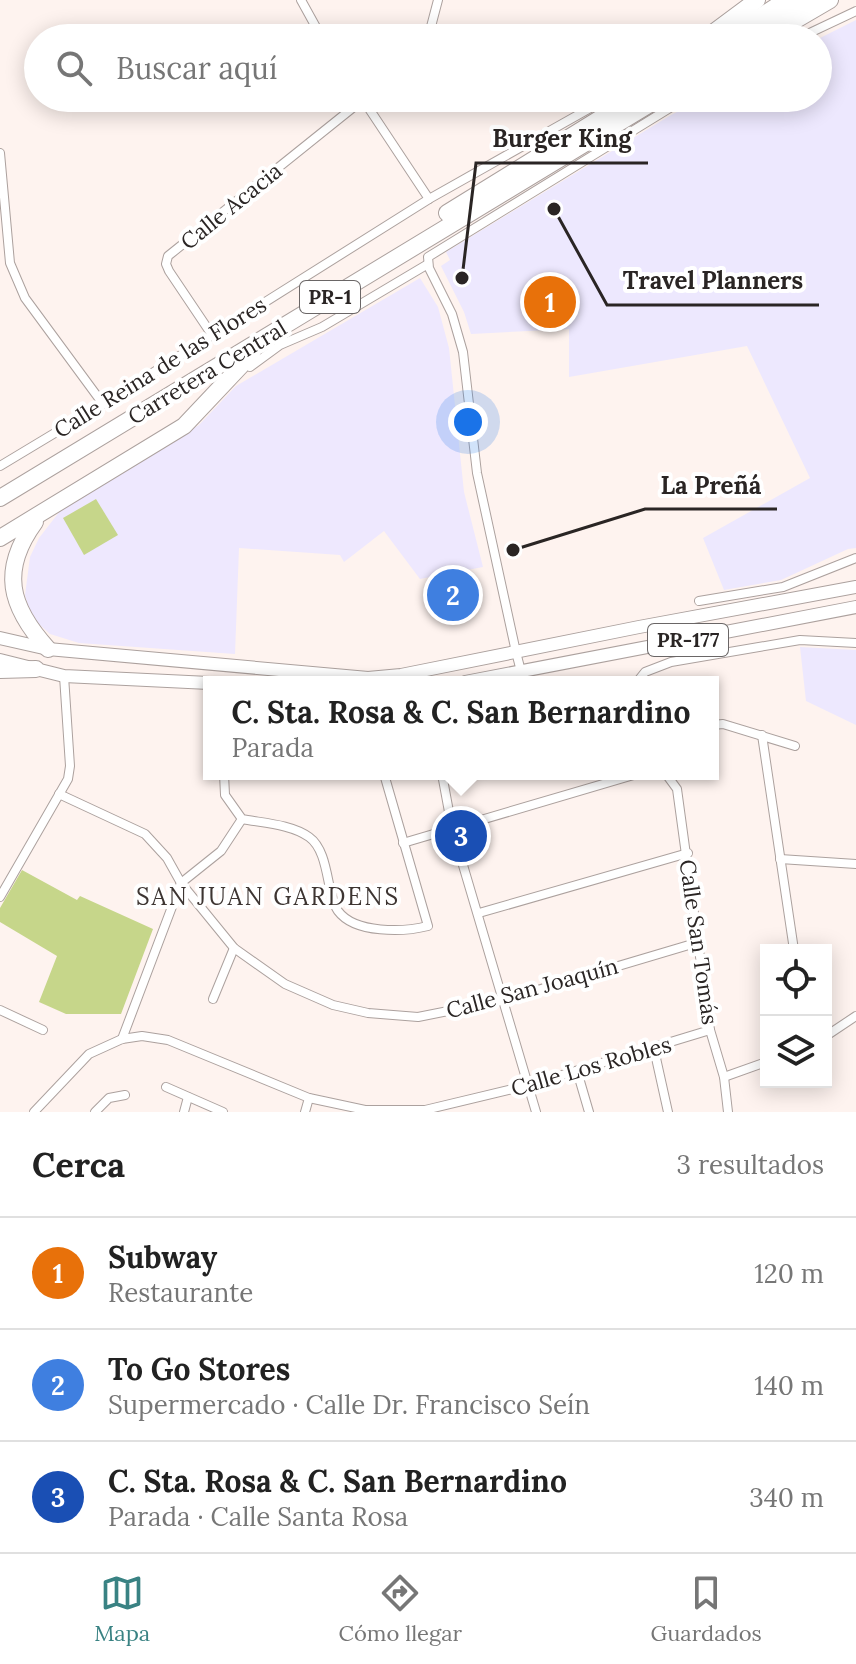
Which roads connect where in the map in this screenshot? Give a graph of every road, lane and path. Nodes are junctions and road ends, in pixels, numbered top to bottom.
1 (301, 0) edge
2 (438, 0) edge
3 (757, 0) edge
4 (786, 0) edge
5 (808, 0) edge
6 (830, 0) edge
7 (856, 11) edge
8 (313, 24) edge
9 (432, 24) edge
10 (725, 24) edge
11 (749, 24) edge
12 (769, 24) edge
13 (789, 24) edge
14 (829, 24) edge
15 (346, 112) edge
16 (372, 112) edge
17 (583, 112) edge
18 (601, 112) edge
19 (611, 112) edge
20 (625, 112) edge
21 (637, 112) edge
22 (664, 112) edge
23 (589, 126) junction
24 (0, 153) edge
25 (429, 199) junction
26 (428, 259) junction
27 (282, 326) junction
28 (212, 335) junction
29 (103, 404) junction
30 (184, 426) junction
31 (0, 466) edge
32 (1, 488) edge
33 (42, 513) junction
34 (0, 538) edge
35 (856, 558) edge
36 (856, 587) edge
37 (699, 601) dead end
38 (856, 607) edge
39 (0, 638) edge
40 (856, 643) edge
41 (48, 649) junction
42 (516, 652) junction
43 (0, 660) edge
44 (36, 669) junction
45 (0, 670) edge
46 (64, 676) junction
47 (346, 676) edge
48 (390, 676) edge
49 (522, 676) edge
50 (537, 676) edge
51 (642, 676) edge
52 (203, 683) edge
53 (719, 724) edge
54 (762, 735) junction
55 (795, 746) dead end
56 (224, 780) edge
57 (386, 780) edge
58 (443, 780) edge
59 (616, 780) edge
60 (670, 780) edge
61 (59, 794) junction
62 (242, 819) junction
63 (452, 828) junction
64 (403, 843) junction
65 (688, 853) junction
66 (780, 859) junction
67 (856, 864) edge
68 (181, 883) junction
69 (0, 897) edge
70 (479, 913) junction
71 (699, 942) junction
72 (793, 944) edge
73 (234, 948) junction
74 (213, 999) dead end
75 (504, 1000) junction
76 (0, 1010) edge
77 (856, 1016) edge
78 (43, 1030) dead end
79 (710, 1030) junction
80 (832, 1032) edge
81 (122, 1039) junction
82 (654, 1049) junction
83 (760, 1064) edge
84 (577, 1071) junction
85 (724, 1077) junction
86 (529, 1085) junction
87 (166, 1087) dead end
88 (125, 1095) dead end
89 (188, 1097) junction
90 (309, 1098) junction
91 (34, 1112) edge
92 (95, 1112) edge
93 (184, 1112) edge
94 (223, 1112) edge
95 (305, 1112) edge
96 (536, 1112) edge
97 (589, 1112) edge
98 (668, 1112) edge
99 (728, 1112) edge

1 - 8 street
2 - 9 street
3 - 10 highway
4 - 11 highway
5 - 12 highway
6 - 13 highway
7 - 14 street
15 - 28 street, Calle Acacia
16 - 25 street
17 - 25 street, Calle Reina de las Flores
18 - 23 highway
19 - 23 highway, Carretera Central / PR-1
20 - 23 highway
21 - 27 highway, Carretera Central / PR-1
22 - 26 street
23 - 32 highway, Carretera Central / PR-1
24 - 29 street
25 - 28 street, Calle Reina de las Flores
26 - 30 street
26 - 42 street
27 - 30 highway
27 - 32 highway, Carretera Central / PR-1
28 - 29 street, Calle Reina de las Flores
29 - 31 street, Calle Reina de las Flores
30 - 33 highway
33 - 34 highway
33 - 41 highway
35 - 37 street
36 - 42 main road, PR-177
38 - 50 main road, PR-177
39 - 41 main road, PR-177
40 - 51 street
41 - 47 main road, PR-177
42 - 48 main road, PR-177
42 - 49 street
43 - 44 main road
44 - 45 highway
44 - 46 main road
46 - 52 main road
46 - 61 street
53 - 54 street
54 - 55 street
54 - 66 street
56 - 62 street
57 - 64 street
58 - 63 street
59 - 63 street
60 - 65 street, Calle San Tomás
61 - 68 street, Calle San Joaquín
61 - 69 street
62 - 64 street
62 - 68 street
63 - 64 street
63 - 70 street
65 - 70 street
65 - 71 street, Calle San Tomás
66 - 67 street
66 - 72 street
68 - 73 street, Calle San Joaquín
68 - 81 street
70 - 75 street
71 - 75 street, Calle San Joaquín
71 - 79 street, Calle San Tomás
73 - 74 street
73 - 75 street, Calle San Joaquín
75 - 86 street
76 - 78 street
77 - 80 street
79 - 82 street, Calle Los Robles
79 - 85 street, Calle San Tomás
81 - 90 street, Calle Los Robles
81 - 91 street, Calle Los Robles
82 - 84 street, Calle Los Robles
82 - 98 street
83 - 85 street
84 - 86 street, Calle Los Robles
84 - 97 street
85 - 99 street, Calle San Tomás
86 - 90 street, Calle Los Robles
86 - 96 street
87 - 89 street
88 - 92 street
89 - 93 street
89 - 94 street
90 - 95 street

